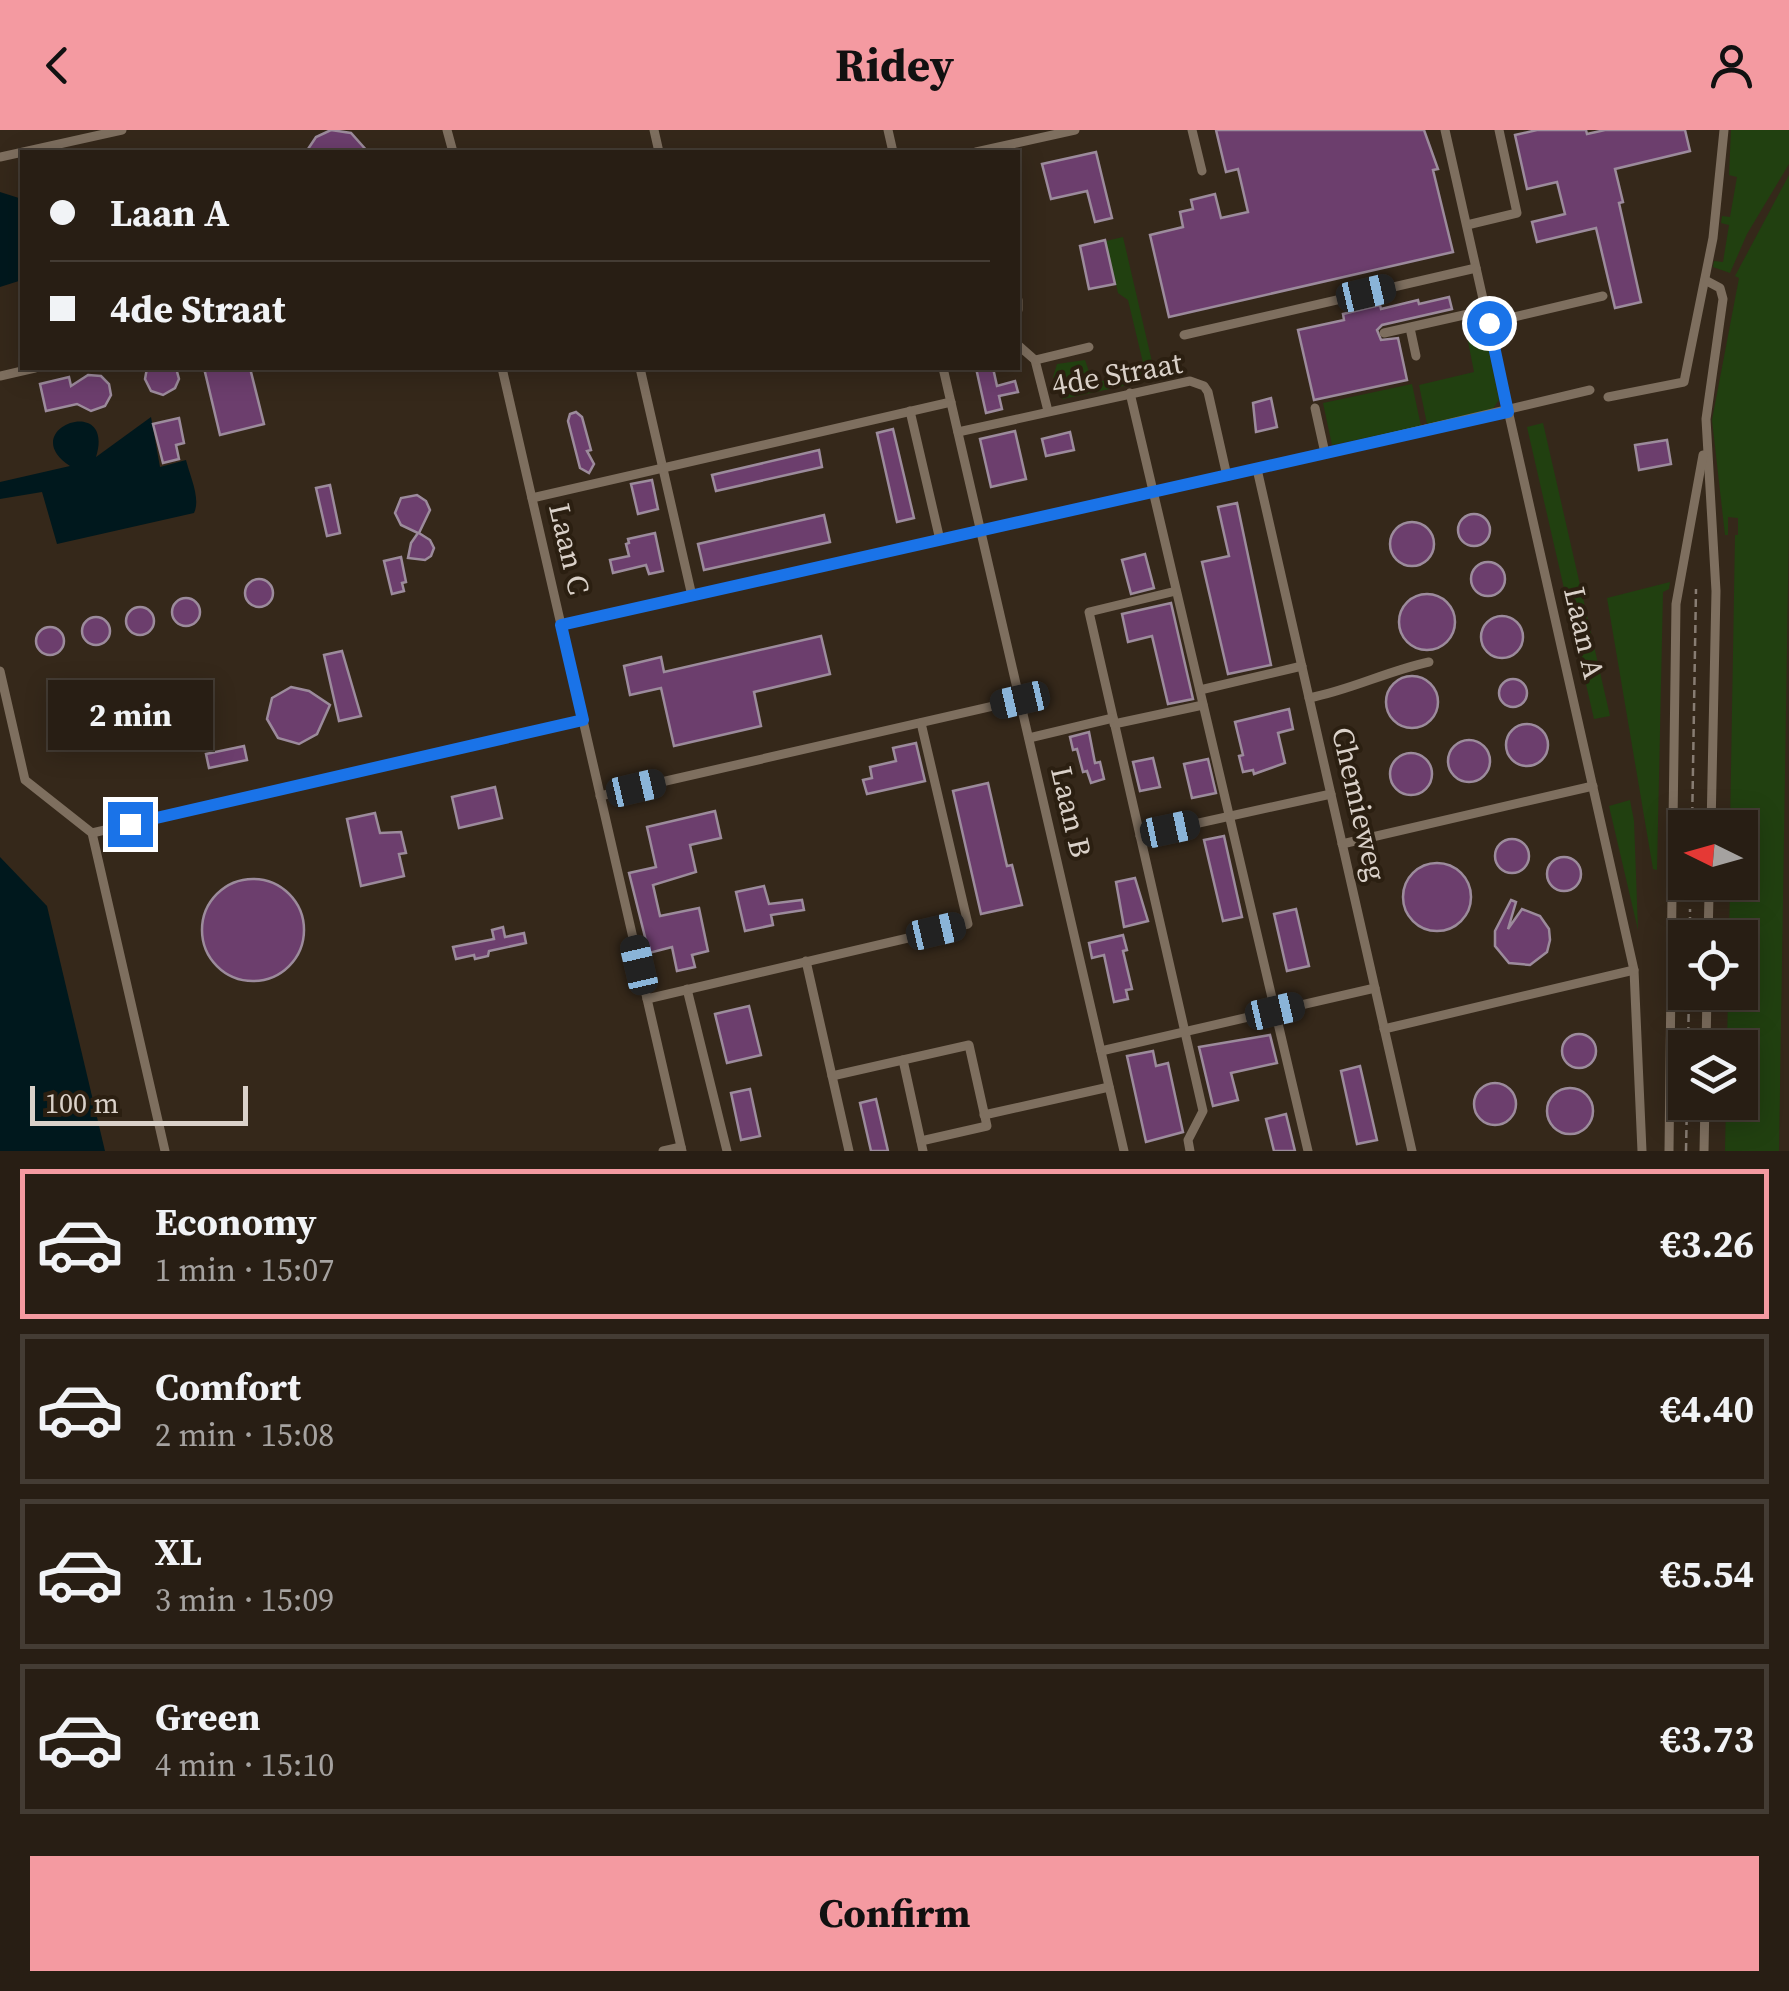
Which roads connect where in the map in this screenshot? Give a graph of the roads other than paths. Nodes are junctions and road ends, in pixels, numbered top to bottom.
1 (122, 130) edge
2 (1074, 130) edge
3 (1192, 130) edge
4 (1445, 130) edge
5 (1499, 130) edge
6 (1724, 130) edge
7 (35, 150) edge
8 (989, 150) edge
9 (1202, 171) dead end
10 (1466, 225) junction
11 (1476, 268) junction
12 (1705, 280) junction
13 (1604, 296) dead end
14 (1486, 310) junction
15 (1489, 323) junction
16 (1410, 328) junction
17 (1384, 334) dead end
18 (1184, 335) dead end
19 (1020, 347) edge
20 (1090, 347) dead end
21 (1416, 356) dead end
22 (1035, 360) junction
23 (27, 370) edge
24 (502, 370) edge
25 (640, 370) edge
26 (943, 370) edge
27 (0, 376) edge
28 (1590, 390) dead end
29 (1130, 392) junction
30 (1608, 397) dead end
31 (951, 402) junction
32 (1315, 408) dead end
33 (910, 411) junction
34 (1048, 411) junction
35 (1508, 412) junction
36 (958, 432) junction
37 (1705, 442) junction
38 (1325, 454) junction
39 (663, 468) junction
40 (1257, 469) junction
41 (1227, 476) junction
42 (1153, 492) junction
43 (532, 498) junction
44 (980, 531) junction
45 (940, 540) junction
46 (1176, 591) junction
47 (692, 596) junction
48 (561, 625) junction
49 (1429, 662) dead end
50 (1302, 666) junction
51 (0, 671) edge
52 (1200, 690) junction
53 (1309, 698) junction
54 (1020, 700) junction
55 (1203, 704) junction
56 (583, 720) junction
57 (1114, 721) junction
58 (921, 723) junction
59 (1028, 738) junction
60 (1592, 786) junction
61 (1331, 794) junction
62 (600, 796) junction
63 (1673, 810) edge
64 (1711, 810) edge
65 (1229, 816) junction
66 (92, 833) junction
67 (1140, 836) junction
68 (1342, 844) junction
69 (1672, 900) edge
70 (806, 962) junction
71 (1634, 970) junction
72 (1375, 988) junction
73 (687, 989) junction
74 (647, 999) junction
75 (1275, 1011) junction
76 (1384, 1029) junction
77 (1185, 1032) junction
78 (1101, 1051) junction
79 (902, 1060) junction
80 (832, 1076) junction
81 (1110, 1087) junction
82 (984, 1115) junction
83 (1705, 1120) edge
84 (922, 1146) edge
85 (681, 1149) edge
86 (165, 1151) edge
87 (664, 1151) edge
88 (727, 1151) edge
89 (849, 1151) edge
90 (1124, 1151) edge
91 (1190, 1151) edge
92 (1308, 1151) edge
93 (1412, 1151) edge
94 (1642, 1151) edge
95 (1668, 1151) edge
96 (1704, 1151) edge

1 - 7 lane
2 - 8 lane
3 - 9 lane
4 - 10 lane, Laan A
5 - 10 lane
6 - 12 lane
10 - 11 lane, Laan A
11 - 14 lane, Laan A
11 - 18 lane
12 - 30 lane
12 - 37 lane
13 - 15 lane
14 - 15 lane, Laan A
14 - 16 lane
15 - 35 lane, Laan A
16 - 17 lane
16 - 21 lane
19 - 22 lane
20 - 22 lane
22 - 34 lane
23 - 27 lane
24 - 43 lane, Laan C
25 - 39 lane
26 - 31 lane, Laan B
28 - 35 lane
29 - 34 lane, 4de Straat
29 - 41 lane, 4de Straat
29 - 42 lane
31 - 33 lane
31 - 36 lane, Laan B
32 - 38 lane
33 - 39 lane
33 - 45 lane
34 - 36 lane, 4de Straat
35 - 38 lane
35 - 60 lane, Laan A
36 - 44 lane, Laan B
37 - 63 lane
37 - 64 lane
38 - 40 lane
39 - 43 lane
39 - 47 lane
40 - 41 lane
40 - 50 lane, Chemieweg
41 - 42 lane
42 - 44 lane
42 - 46 lane
43 - 48 lane, Laan C
44 - 45 lane
44 - 54 lane, Laan B
45 - 47 lane
46 - 52 lane
46 - 57 lane
47 - 48 lane
48 - 56 lane, Laan C
49 - 53 lane
50 - 52 lane
50 - 53 lane, Chemieweg
51 - 66 lane
52 - 55 lane
53 - 61 lane, Chemieweg
54 - 58 lane
54 - 59 lane, Laan B
55 - 57 lane
55 - 65 lane
56 - 62 lane, Laan C
56 - 66 lane
57 - 59 lane
57 - 67 lane
58 - 62 lane
58 - 70 lane
59 - 78 lane, Laan B
60 - 68 lane
60 - 71 lane, Laan A
61 - 65 lane
61 - 68 lane, Chemieweg
62 - 74 lane, Laan C
65 - 67 lane
65 - 75 lane
66 - 86 lane
67 - 77 lane
68 - 72 lane, Chemieweg
69 - 95 lane
70 - 73 lane
70 - 80 lane
71 - 76 lane
71 - 94 lane, Laan A
72 - 75 lane
72 - 76 lane, Chemieweg
73 - 74 lane
73 - 88 lane
74 - 85 lane, Laan C
75 - 77 lane
75 - 92 lane
76 - 93 lane, Chemieweg
77 - 78 lane
77 - 91 lane
78 - 81 lane, Laan B
79 - 80 lane
79 - 82 lane
79 - 84 lane
80 - 89 lane
81 - 82 lane
81 - 90 lane, Laan B
82 - 84 lane
83 - 96 lane
85 - 87 lane

